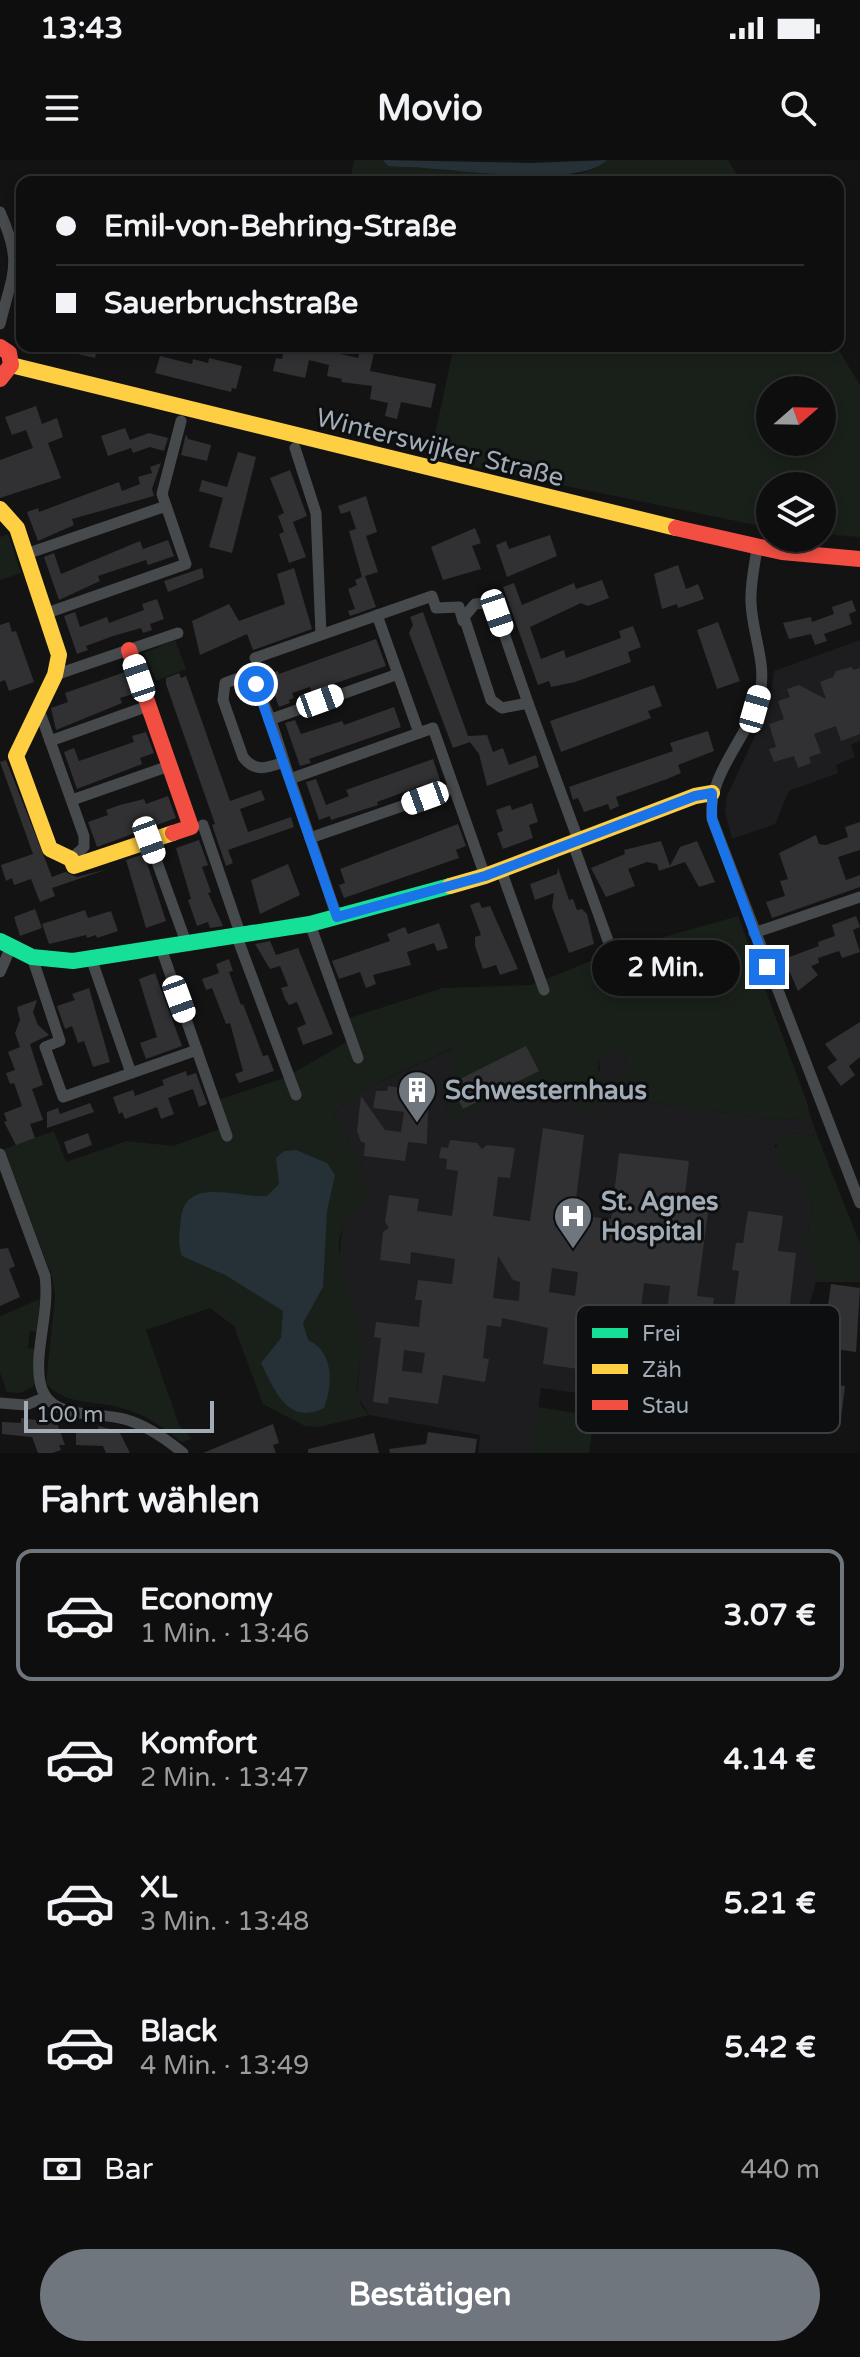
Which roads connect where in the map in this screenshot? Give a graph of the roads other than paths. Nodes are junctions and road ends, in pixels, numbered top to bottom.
1 (0, 212) edge
2 (16, 241) edge
3 (16, 258) edge
4 (0, 324) edge
5 (0, 347) edge
6 (11, 365) junction
7 (0, 379) edge
8 (181, 421) dead end
9 (295, 448) dead end
10 (166, 506) junction
11 (0, 509) edge
12 (756, 547) edge
13 (756, 552) edge
14 (800, 552) edge
15 (26, 554) junction
16 (860, 559) edge
17 (47, 613) junction
18 (377, 615) junction
19 (465, 626) junction
20 (178, 633) dead end
21 (321, 634) junction
22 (129, 650) junction
23 (255, 658) dead end
24 (398, 674) junction
25 (55, 675) junction
26 (528, 703) junction
27 (148, 706) junction
28 (38, 707) junction
29 (269, 720) junction
30 (419, 733) junction
31 (50, 741) junction
32 (284, 762) junction
33 (169, 766) junction
34 (290, 779) junction
35 (454, 788) junction
36 (712, 793) junction
37 (72, 800) junction
38 (203, 825) dead end
39 (310, 838) junction
40 (149, 840) junction
41 (576, 843) junction
42 (71, 859) junction
43 (493, 873) junction
44 (860, 897) edge
45 (337, 917) junction
46 (310, 924) junction
47 (754, 933) junction
48 (239, 936) junction
49 (5, 945) edge
50 (187, 945) junction
51 (161, 948) junction
52 (32, 957) junction
53 (91, 958) junction
54 (615, 960) dead end
55 (0, 972) edge
56 (544, 990) dead end
57 (197, 1050) junction
58 (358, 1058) dead end
59 (131, 1073) junction
60 (296, 1095) dead end
61 (227, 1136) dead end
62 (0, 1154) edge
63 (860, 1203) edge
64 (46, 1397) junction
65 (0, 1403) edge
66 (183, 1453) edge

1 - 2 street
3 - 4 street
5 - 6 street
6 - 7 street
6 - 12 street, Winterswijker Straße
8 - 10 street
9 - 21 street
10 - 15 street
10 - 17 street
11 - 15 street
13 - 36 street
14 - 16 street, Winterswijker Straße
15 - 17 street
17 - 25 street
18 - 19 street
18 - 21 street
18 - 24 street
19 - 26 street
19 - 26 street
20 - 22 street
21 - 23 street
22 - 25 street
22 - 27 street
24 - 29 street
24 - 30 street
25 - 28 street
26 - 41 street
27 - 31 street
27 - 33 street
28 - 31 street
28 - 42 street
29 - 32 street
29 - 32 street
30 - 34 street
30 - 35 street
31 - 37 street
32 - 34 street
33 - 37 street
33 - 40 street
34 - 39 street
35 - 39 street
35 - 43 street
36 - 41 street
36 - 47 street
37 - 42 street
38 - 48 street
39 - 45 street
40 - 42 street
40 - 50 street
41 - 43 street
41 - 54 street
43 - 45 street
43 - 56 street
44 - 47 street
45 - 46 street
46 - 48 street
46 - 58 street
47 - 63 street
48 - 50 street
48 - 60 street
49 - 52 street
49 - 55 street
50 - 51 street
51 - 53 street
51 - 57 street
52 - 53 street
52 - 59 street
53 - 59 street
57 - 59 street
57 - 61 street
62 - 64 street
64 - 65 street
64 - 66 street

